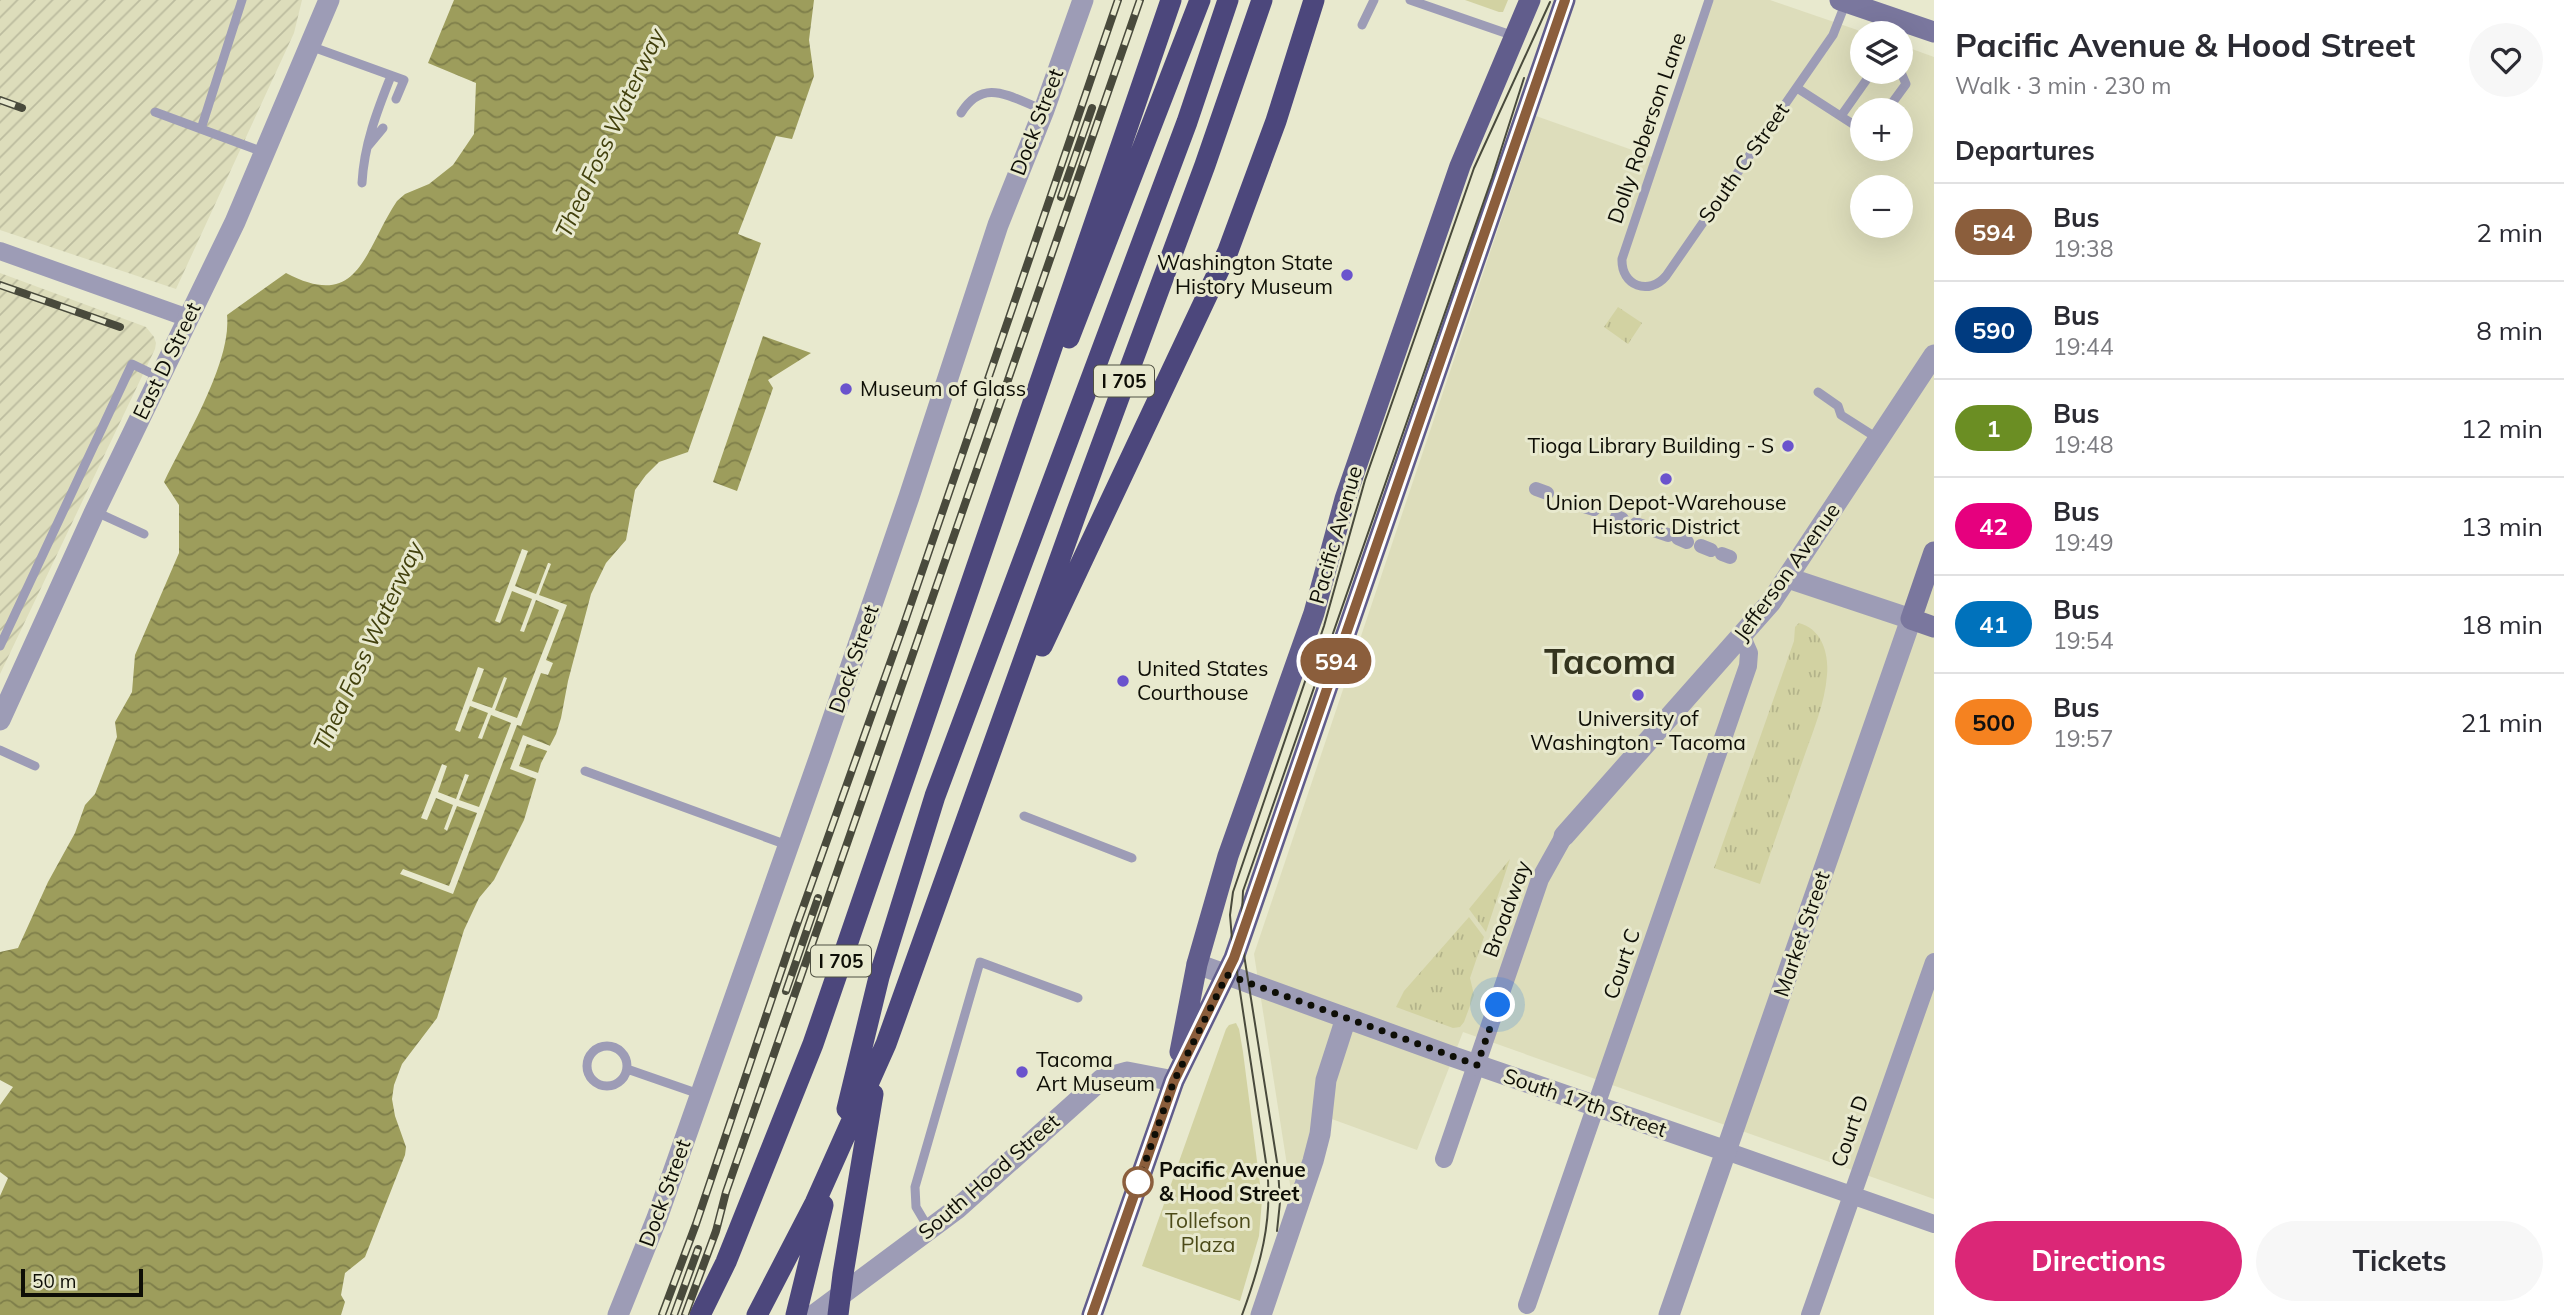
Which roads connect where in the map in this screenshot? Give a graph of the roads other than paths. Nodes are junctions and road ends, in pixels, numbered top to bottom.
1 (242, 0) edge
2 (329, 0) edge
3 (1083, 0) edge
4 (1171, 0) edge
5 (1200, 0) edge
6 (1228, 0) edge
7 (1262, 0) edge
8 (1314, 0) edge
9 (1374, 0) edge
10 (1410, 0) edge
11 (1530, 0) edge
12 (1566, 0) edge
13 (1709, 0) edge
14 (1845, 1) edge
15 (1362, 25) dead end
16 (1934, 32) edge
17 (1516, 37) junction
18 (310, 46) junction
19 (391, 76) junction
20 (1864, 84) edge
21 (1797, 88) junction
22 (396, 99) dead end
23 (1044, 110) junction
24 (155, 112) dead end
25 (961, 114) dead end
26 (1841, 116) junction
27 (1850, 122) edge
28 (201, 128) junction
29 (383, 128) dead end
30 (367, 147) junction
31 (265, 153) junction
32 (362, 183) dead end
33 (0, 251) edge
34 (1622, 268) joint
35 (188, 318) junction
36 (1934, 355) edge
37 (159, 377) junction
38 (1818, 392) dead end
39 (1879, 439) junction
40 (1590, 508) dead end
41 (94, 511) junction
42 (144, 534) dead end
43 (1700, 546) dead end
44 (1934, 552) edge
45 (1788, 578) junction
46 (1911, 619) junction
47 (1934, 627) edge
48 (1742, 637) junction
49 (0, 646) edge
50 (946, 657) junction
51 (0, 720) edge
52 (0, 750) edge
53 (988, 762) junction
54 (35, 766) dead end
55 (585, 771) dead end
56 (1024, 816) dead end
57 (1564, 836) joint
58 (919, 845) junction
59 (789, 846) junction
60 (1132, 858) dead end
61 (1934, 962) edge
62 (1197, 964) junction
63 (1227, 975) junction
64 (1078, 998) dead end
65 (1346, 1018) junction
66 (1477, 1065) junction
67 (627, 1069) junction
68 (1174, 1081) junction
69 (701, 1095) junction
70 (1597, 1106) junction
71 (1726, 1151) junction
72 (1444, 1159) dead end
73 (1852, 1195) junction
74 (1934, 1224) edge
75 (930, 1230) junction
76 (1527, 1305) dead end
77 (618, 1315) edge
78 (700, 1315) edge
79 (756, 1315) edge
80 (796, 1315) edge
81 (814, 1315) edge
82 (838, 1315) edge
83 (1092, 1315) edge
84 (1261, 1315) edge
85 (1669, 1315) edge
86 (1810, 1315) edge

1 - 28 lane
2 - 18 street, East D Street
3 - 23 street, Dock Street
4 - 50 highway
5 - 50 highway, I 705
6 - 58 highway
7 - 53 highway, I 705
8 - 53 highway
9 - 15 lane
10 - 17 lane
11 - 17 main road, Pacific Avenue
12 - 63 main road, Pacific Avenue
13 - 34 lane, Dolly Roberson Lane
14 - 16 main road
14 - 21 lane, South C Street
17 - 62 main road, Pacific Avenue
18 - 19 lane
18 - 31 street, East D Street
19 - 22 lane
19 - 30 lane
20 - 26 lane
21 - 26 lane
21 - 34 lane, South C Street
23 - 25 lane
23 - 59 street, Dock Street
24 - 28 lane
26 - 27 lane
28 - 31 lane
29 - 30 lane
30 - 32 lane
31 - 35 street, East D Street
33 - 35 street
35 - 37 street, East D Street
36 - 39 street, Jefferson Avenue
37 - 41 street, East D Street
37 - 49 lane
38 - 39 lane
39 - 45 street, Jefferson Avenue
40 - 43 street
41 - 42 lane
41 - 51 street, East D Street
44 - 46 main road, Market Street
45 - 46 street
45 - 48 street, Jefferson Avenue
46 - 47 main road
46 - 71 street, Market Street
48 - 57 street, Jefferson Avenue
48 - 70 street, Court C
50 - 78 highway, I 705
52 - 54 lane
53 - 79 highway, I 705
55 - 59 lane
56 - 60 lane
57 - 66 street, Broadway
58 - 80 highway
58 - 82 highway
59 - 69 street, Dock Street
61 - 73 street, Court D
62 - 63 street, South 17th Street
62 - 68 main road, Pacific Avenue
63 - 65 street, South 17th Street
63 - 68 main road, Pacific Avenue
64 - 75 lane
65 - 66 street, South 17th Street
65 - 84 street
66 - 70 street, South 17th Street
66 - 72 street, Broadway
67 - 67 lane
67 - 69 lane
68 - 75 street, South Hood Street
68 - 83 main road, Pacific Avenue
69 - 77 street, Dock Street
70 - 71 street, South 17th Street
70 - 76 street, Court C
71 - 73 street, South 17th Street
71 - 85 street, Market Street
73 - 74 street, South 17th Street
73 - 86 street, Court D
75 - 81 street, South Hood Street

